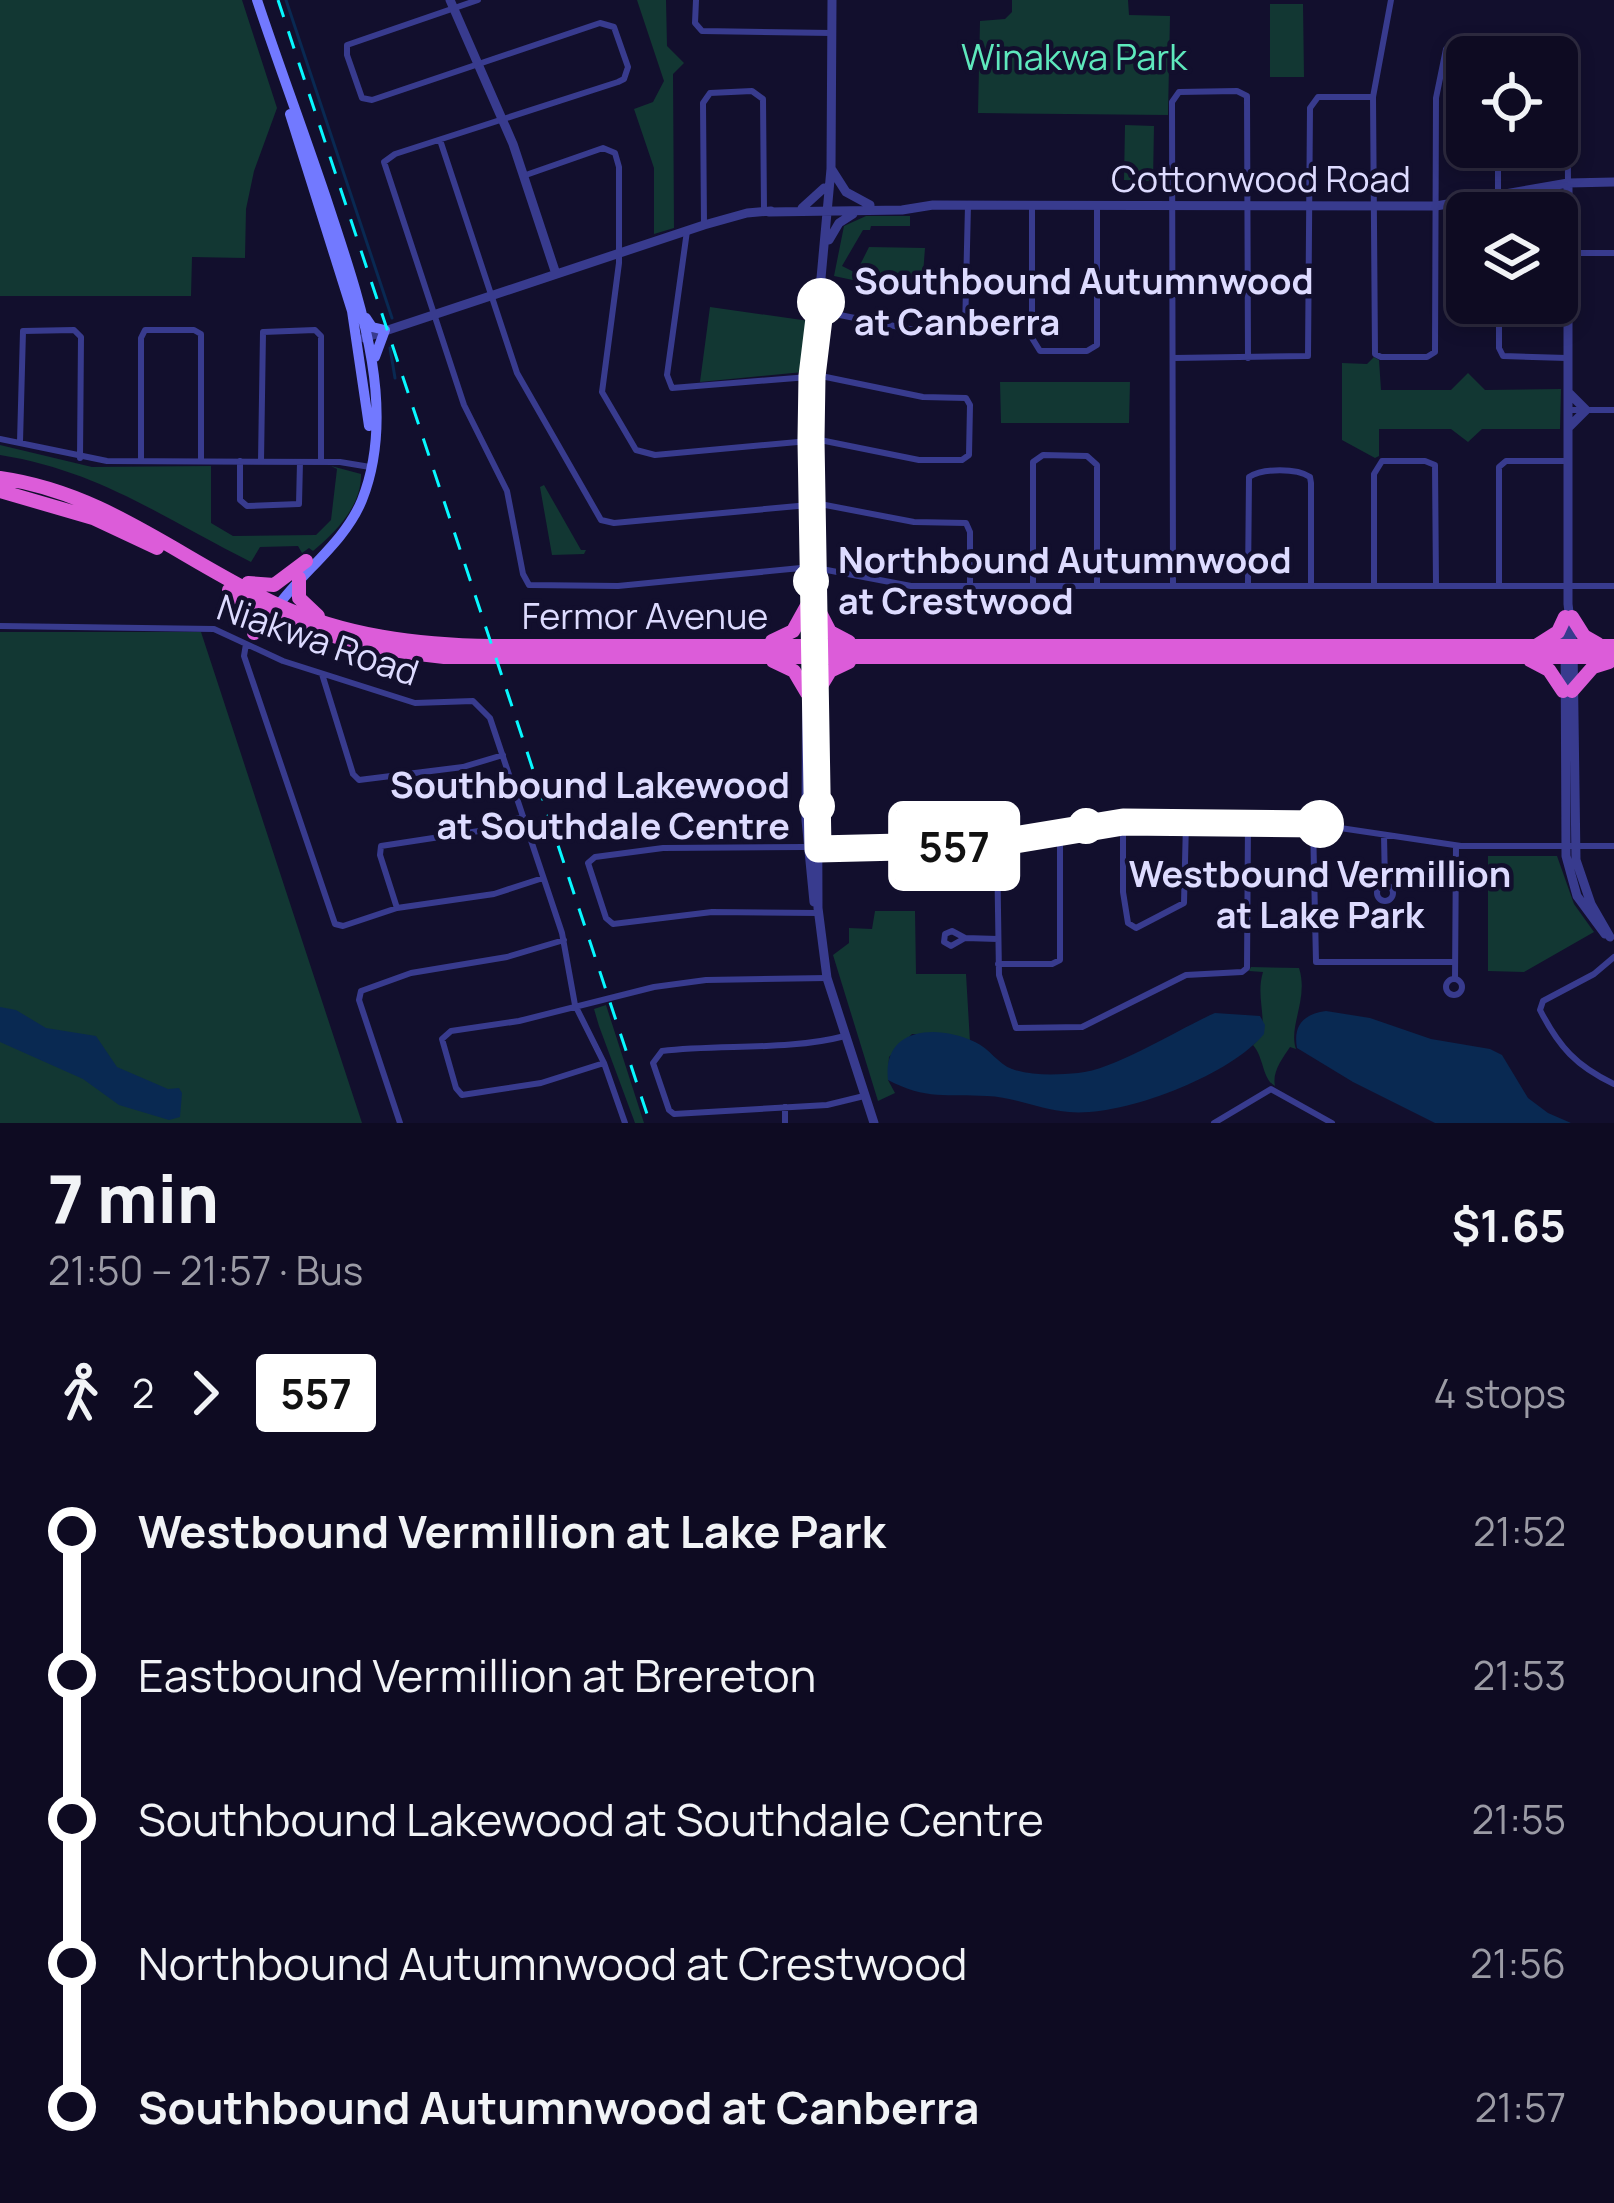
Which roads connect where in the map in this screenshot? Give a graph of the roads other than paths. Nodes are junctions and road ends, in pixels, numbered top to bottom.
1 (257, 0) edge
2 (478, 0) edge
3 (696, 0) edge
4 (832, 0) edge
5 (1391, 0) edge
6 (452, 4) edge
7 (832, 32) junction
8 (1446, 49) edge
9 (478, 63) junction
10 (279, 64) junction
11 (1373, 97) junction
12 (502, 119) junction
13 (440, 140) junction
14 (1568, 168) edge
15 (524, 176) junction
16 (831, 176) junction
17 (1568, 182) junction
18 (1614, 182) edge
19 (1547, 187) junction
20 (1516, 192) edge
21 (1557, 192) edge
22 (1568, 192) edge
23 (1446, 204) edge
24 (871, 205) junction
25 (968, 205) junction
26 (1032, 206) junction
27 (1097, 206) junction
28 (1172, 206) junction
29 (1248, 206) junction
30 (1310, 206) junction
31 (1373, 206) junction
32 (1436, 206) junction
33 (907, 207) junction
34 (828, 210) junction
35 (799, 211) junction
36 (858, 211) junction
37 (766, 212) junction
38 (704, 225) junction
39 (687, 231) junction
40 (826, 241) junction
41 (1578, 253) edge
42 (1614, 253) edge
43 (619, 254) junction
44 (556, 274) junction
45 (491, 296) junction
46 (363, 310) junction
47 (820, 311) junction
48 (434, 314) junction
49 (1498, 324) edge
50 (1567, 324) edge
51 (385, 330) junction
52 (363, 338) junction
53 (1173, 358) junction
54 (1248, 358) junction
55 (1567, 358) junction
56 (374, 371) junction
57 (812, 376) junction
58 (1568, 394) junction
59 (1569, 410) junction
60 (1586, 410) junction
61 (1614, 410) edge
62 (1569, 427) junction
63 (0, 439) edge
64 (811, 440) junction
65 (20, 442) junction
66 (80, 458) junction
67 (371, 460) junction
68 (141, 461) junction
69 (201, 461) junction
70 (240, 461) junction
71 (261, 461) junction
72 (321, 461) junction
73 (1569, 461) junction
74 (300, 462) junction
75 (0, 478) edge
76 (0, 491) edge
77 (812, 504) junction
78 (336, 540) junction
79 (306, 561) junction
80 (210, 567) junction
81 (811, 567) junction
82 (299, 578) junction
83 (970, 585) junction
84 (1033, 585) junction
85 (1097, 585) junction
86 (1173, 585) junction
87 (1248, 585) junction
88 (1311, 585) junction
89 (1374, 585) junction
90 (1436, 585) junction
91 (1498, 585) junction
92 (1568, 586) junction
93 (1614, 586) edge
94 (229, 590) junction
95 (811, 599) junction
96 (1568, 613) junction
97 (265, 619) junction
98 (0, 626) edge
99 (338, 626) junction
100 (758, 652) junction
101 (812, 652) junction
102 (864, 652) junction
103 (1531, 652) junction
104 (1568, 652) junction
105 (1611, 652) edge
106 (322, 674) junction
107 (1568, 691) junction
108 (812, 694) junction
109 (503, 755) junction
110 (523, 816) junction
111 (1123, 822) junction
112 (1186, 822) junction
113 (1248, 822) junction
114 (1313, 823) junction
115 (1060, 831) junction
116 (1384, 835) junction
117 (997, 843) junction
118 (1456, 846) junction
119 (1614, 846) edge
120 (1570, 847) junction
121 (813, 849) junction
122 (543, 878) junction
123 (1384, 885) dead end
124 (397, 908) junction
125 (818, 911) junction
126 (965, 938) dead end
127 (998, 939) junction
128 (1612, 939) edge
129 (563, 940) junction
130 (1614, 957) edge
131 (1452, 962) junction
132 (998, 964) junction
133 (826, 978) junction
134 (1455, 979) dead end
135 (575, 1005) junction
136 (845, 1036) junction
137 (604, 1063) junction
138 (1614, 1084) edge
139 (865, 1096) junction
140 (785, 1107) junction
141 (400, 1123) edge
142 (625, 1123) edge
143 (785, 1123) edge
144 (874, 1123) edge
145 (1214, 1123) edge
146 (1332, 1123) edge

1 - 10 main road
2 - 6 street
3 - 7 street
4 - 7 street
5 - 11 street
6 - 9 street
6 - 9 street
7 - 16 street
8 - 32 street
9 - 12 street
9 - 12 street
10 - 46 main road
10 - 52 main road
11 - 30 street
11 - 31 street
12 - 13 street
12 - 15 street
13 - 45 street
13 - 48 street
14 - 17 street
15 - 43 street
15 - 44 street
16 - 24 street
16 - 34 street
16 - 35 street
17 - 18 street, Cottonwood Road
17 - 19 street, Cottonwood Road
17 - 22 street
19 - 20 street, Cottonwood Road
19 - 21 street
23 - 32 street, Cottonwood Road
24 - 33 street, Cottonwood Road
24 - 34 street, Cottonwood Road
25 - 26 street, Cottonwood Road
25 - 33 street, Cottonwood Road
25 - 47 street
26 - 27 street, Cottonwood Road
26 - 27 street
27 - 28 street, Cottonwood Road
28 - 29 street, Cottonwood Road
28 - 29 street
28 - 53 street
29 - 30 street, Cottonwood Road
29 - 54 street
30 - 31 street, Cottonwood Road
30 - 54 street
31 - 32 street, Cottonwood Road
31 - 32 street
33 - 36 street, Cottonwood Road
34 - 35 street, Cottonwood Road
34 - 36 street, Cottonwood Road
34 - 40 street
35 - 37 street, Cottonwood Road
35 - 40 street
36 - 40 street
37 - 38 street, Cottonwood Road
37 - 38 street
38 - 39 street, Cottonwood Road
39 - 43 street, Cottonwood Road
39 - 57 street
40 - 47 street
41 - 42 street
43 - 44 street, Cottonwood Road
43 - 64 street
44 - 45 street, Cottonwood Road
45 - 48 street, Cottonwood Road
45 - 77 street
46 - 51 main road
46 - 52 main road
47 - 57 street
48 - 51 street, Cottonwood Road
48 - 81 street
49 - 55 street
50 - 55 street
51 - 52 street, Cottonwood Road
51 - 56 main road
52 - 56 main road
52 - 67 main road
53 - 54 street
53 - 86 street
55 - 58 street
56 - 67 main road
57 - 64 street
57 - 64 street
58 - 59 street
58 - 60 street
59 - 60 street
59 - 62 street
60 - 61 street
60 - 62 street
62 - 73 street
63 - 65 street
64 - 77 street
65 - 66 street
65 - 66 street
66 - 68 street
67 - 72 street
67 - 78 main road
68 - 69 street
68 - 69 street
69 - 70 street
70 - 71 street
70 - 74 street
71 - 72 street
71 - 74 street
72 - 74 street
73 - 91 street
73 - 92 street
75 - 80 highway, Fermor Avenue
76 - 94 highway, Fermor Avenue
77 - 81 street
77 - 83 street
78 - 79 main road
78 - 82 main road
79 - 80 highway
79 - 97 main road
80 - 97 highway, Fermor Avenue
81 - 83 street
81 - 95 street
82 - 97 main road
82 - 99 highway
83 - 84 street
84 - 85 street
84 - 85 street
85 - 86 street
86 - 87 street
87 - 88 street
87 - 88 street
88 - 89 street
89 - 90 street
89 - 90 street
90 - 91 street
91 - 92 street
92 - 93 street
92 - 96 street
94 - 97 highway, Fermor Avenue
94 - 97 highway
95 - 100 highway
95 - 101 street
95 - 102 highway
96 - 103 highway
96 - 104 street
96 - 105 highway
97 - 98 street, Niakwa Road
97 - 99 highway, Fermor Avenue
97 - 100 highway, Fermor Avenue
97 - 106 street, Niakwa Road
97 - 124 street
99 - 100 highway, Fermor Avenue
100 - 101 highway, Fermor Avenue
100 - 108 highway
101 - 102 highway, Fermor Avenue
101 - 108 street
102 - 103 highway, Fermor Avenue
102 - 108 highway
103 - 104 highway, Fermor Avenue
103 - 107 highway
104 - 105 highway, Fermor Avenue
104 - 107 street
105 - 107 highway
106 - 109 street, Niakwa Road
106 - 109 street
107 - 120 street
108 - 121 street
109 - 110 street
110 - 122 street
110 - 124 street
111 - 112 street
111 - 112 street
111 - 115 street
112 - 113 street
113 - 114 street
113 - 132 street
114 - 116 street
114 - 131 street
115 - 117 street
115 - 132 street
116 - 118 street
116 - 123 street
117 - 121 street
117 - 127 street
118 - 120 street
118 - 131 street
119 - 120 street
120 - 128 street
121 - 125 street
121 - 125 street
122 - 124 street
122 - 129 street
125 - 133 street
126 - 127 street
127 - 132 street
129 - 135 street
129 - 141 street
130 - 138 street
131 - 134 street
133 - 135 street
133 - 136 street
135 - 137 street
135 - 137 street
136 - 139 street
136 - 140 street
137 - 142 street
139 - 140 street
139 - 144 street
140 - 143 street
145 - 146 street

